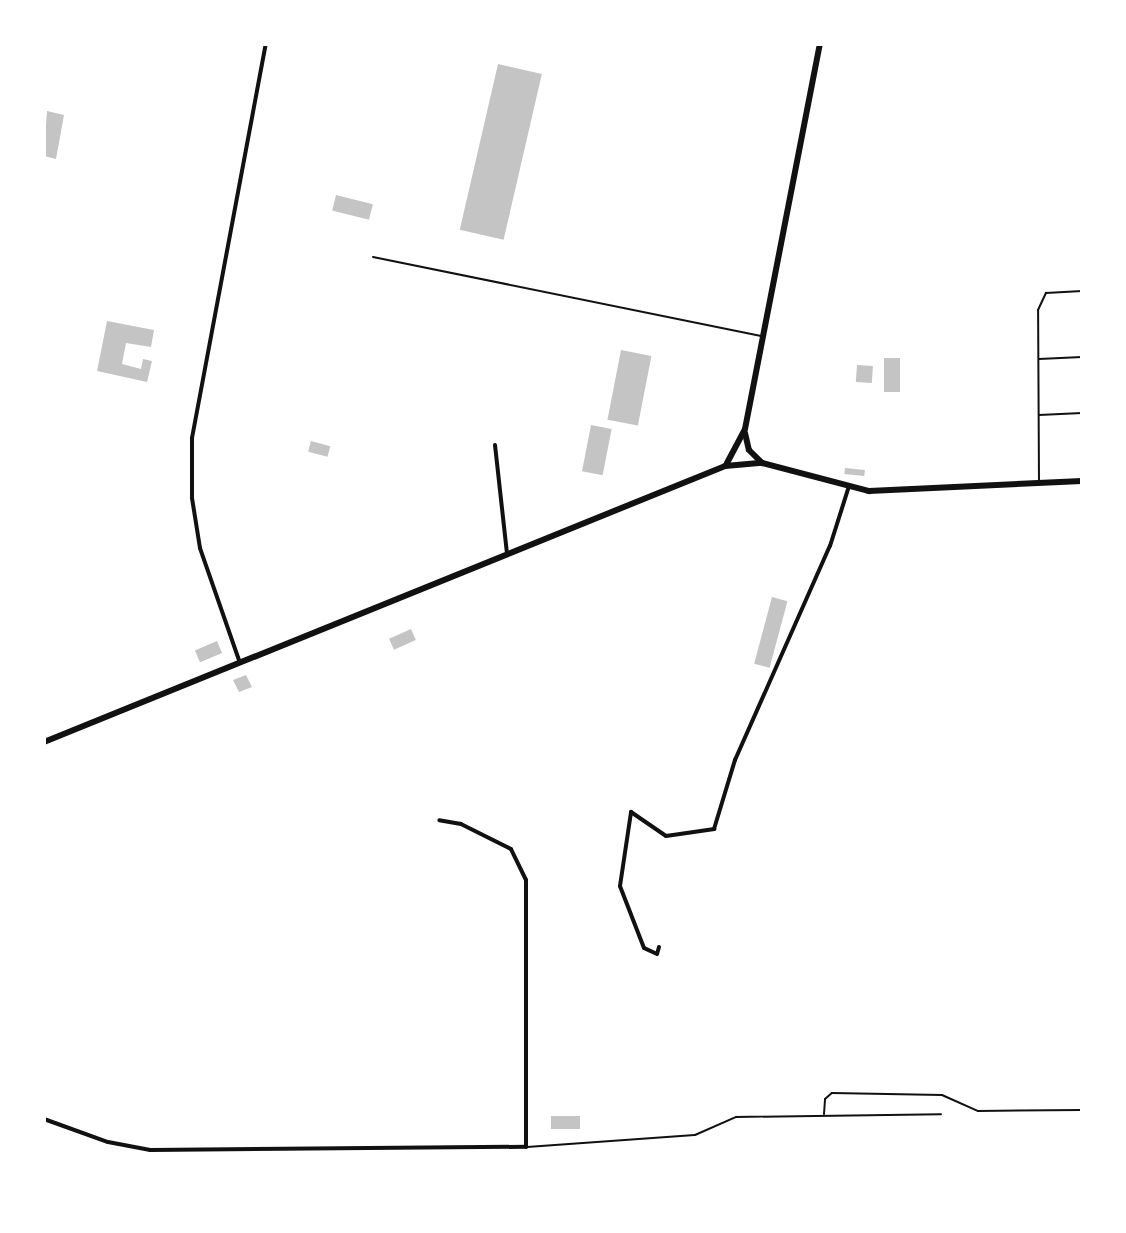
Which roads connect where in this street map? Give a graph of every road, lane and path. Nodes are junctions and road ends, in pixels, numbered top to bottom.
1 (266, 44) edge
2 (820, 44) edge
3 (373, 257) dead end
4 (1082, 291) edge
5 (762, 336) junction
6 (1082, 357) edge
7 (1038, 359) junction
8 (1082, 413) edge
9 (1038, 415) junction
10 (745, 429) junction
11 (495, 445) dead end
12 (762, 463) junction
13 (725, 466) junction
14 (1082, 481) edge
15 (1039, 482) junction
16 (849, 486) junction
17 (507, 554) junction
18 (241, 665) junction
19 (44, 742) edge
20 (439, 820) dead end
21 (659, 947) dead end
22 (1082, 1110) edge
23 (824, 1114) junction
24 (941, 1114) dead end
25 (44, 1119) edge
26 (526, 1147) junction

1 - 18 street
2 - 5 main road
3 - 5 lane
4 - 7 lane
5 - 10 main road
6 - 7 lane
7 - 9 lane
8 - 9 lane
9 - 15 lane
10 - 12 main road
10 - 13 main road
11 - 17 street
12 - 13 main road
12 - 16 main road
13 - 17 main road
14 - 15 main road
15 - 16 main road
16 - 21 street
17 - 18 main road
18 - 19 main road
20 - 26 street
22 - 23 lane
23 - 24 lane
23 - 26 lane
25 - 26 street

